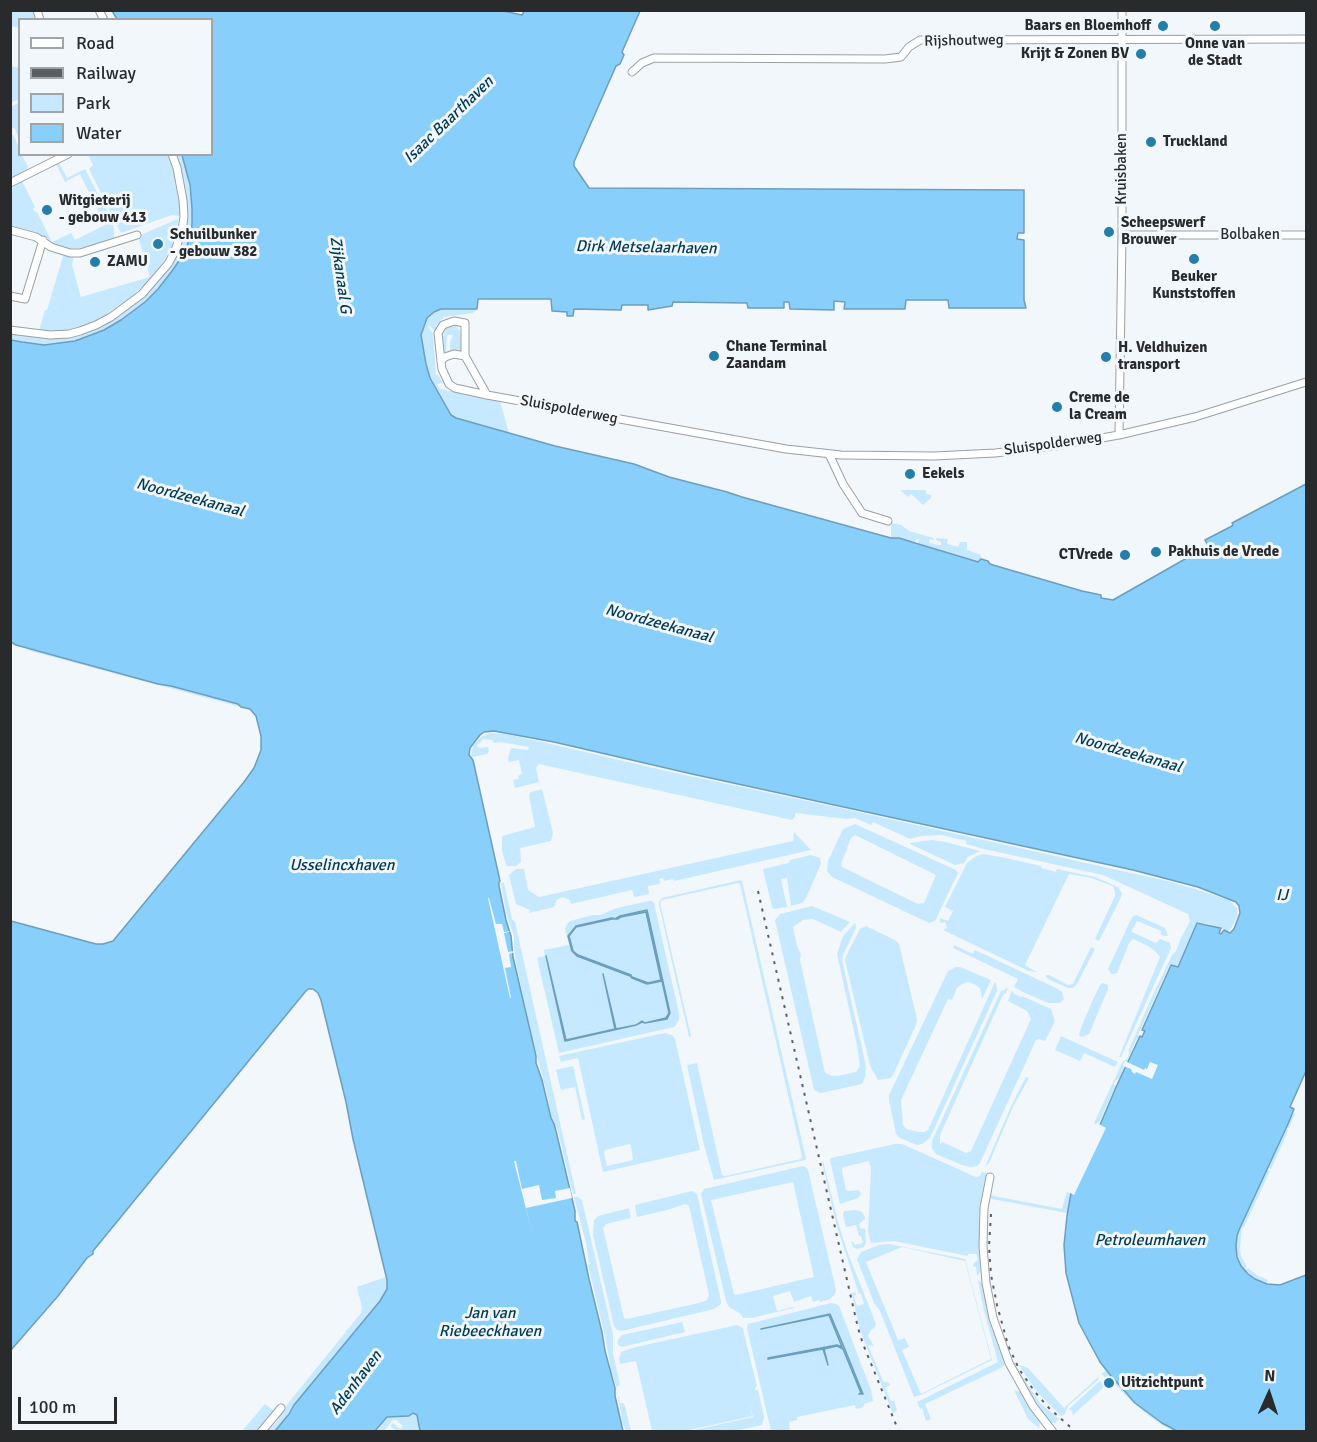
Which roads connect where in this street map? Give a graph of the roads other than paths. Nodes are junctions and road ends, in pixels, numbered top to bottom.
1 (1122, 10) edge
2 (1306, 39) edge
3 (1122, 40) junction
4 (632, 72) dead end
5 (64, 156) edge
6 (173, 156) edge
7 (10, 183) edge
8 (10, 230) edge
9 (137, 235) dead end
10 (1122, 235) junction
11 (1306, 235) edge
12 (43, 240) junction
13 (10, 296) edge
14 (10, 330) edge
15 (465, 356) junction
16 (441, 361) junction
17 (1306, 382) edge
18 (487, 395) junction
19 (1119, 435) junction
20 (829, 454) junction
21 (888, 521) dead end
22 (990, 1177) dead end
23 (281, 1408) dead end
24 (261, 1431) edge
25 (1053, 1431) edge

1 - 3 street, Kruisbaken
2 - 3 street, Rijshoutweg
3 - 4 street, Rijshoutweg
3 - 10 street, Kruisbaken
5 - 7 street
6 - 14 street
8 - 12 street
9 - 12 street
10 - 11 street, Bolbaken
10 - 19 street, Kruisbaken
12 - 13 street
15 - 16 street
15 - 16 street, Sluispolderweg
15 - 18 street, Sluispolderweg
16 - 18 street, Sluispolderweg
17 - 19 street, Sluispolderweg
18 - 20 street, Sluispolderweg
19 - 20 street, Sluispolderweg
20 - 21 street
22 - 25 street
23 - 24 street

